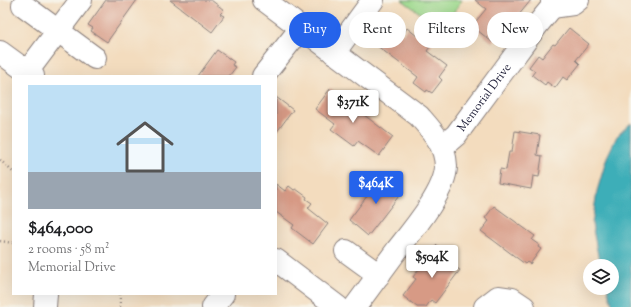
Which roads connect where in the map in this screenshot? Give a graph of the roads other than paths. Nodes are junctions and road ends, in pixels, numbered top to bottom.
1 (81, 0) edge
2 (264, 0) edge
3 (373, 0) edge
4 (578, 0) edge
5 (552, 4) edge
6 (23, 5) dead end
7 (289, 19) edge
8 (57, 30) junction
9 (289, 44) edge
10 (328, 48) edge
11 (334, 52) junction
12 (95, 58) dead end
13 (3, 59) edge
14 (30, 74) edge
15 (265, 75) edge
16 (443, 146) junction
17 (346, 251) dead end
18 (277, 261) edge
19 (379, 275) junction
20 (46, 295) edge
21 (222, 295) edge
22 (45, 307) edge
23 (213, 307) edge
24 (338, 307) edge
25 (355, 307) edge
26 (485, 307) edge
27 (524, 307) edge

1 - 8 street
2 - 7 street
3 - 11 street
4 - 5 street, Memorial Drive
5 - 16 street, Memorial Drive
6 - 8 street
8 - 12 street
8 - 14 street
9 - 15 street
10 - 11 street
11 - 16 street
13 - 14 street
16 - 19 street
17 - 19 street
18 - 24 street
19 - 25 street
20 - 22 street
21 - 23 street
26 - 27 street

